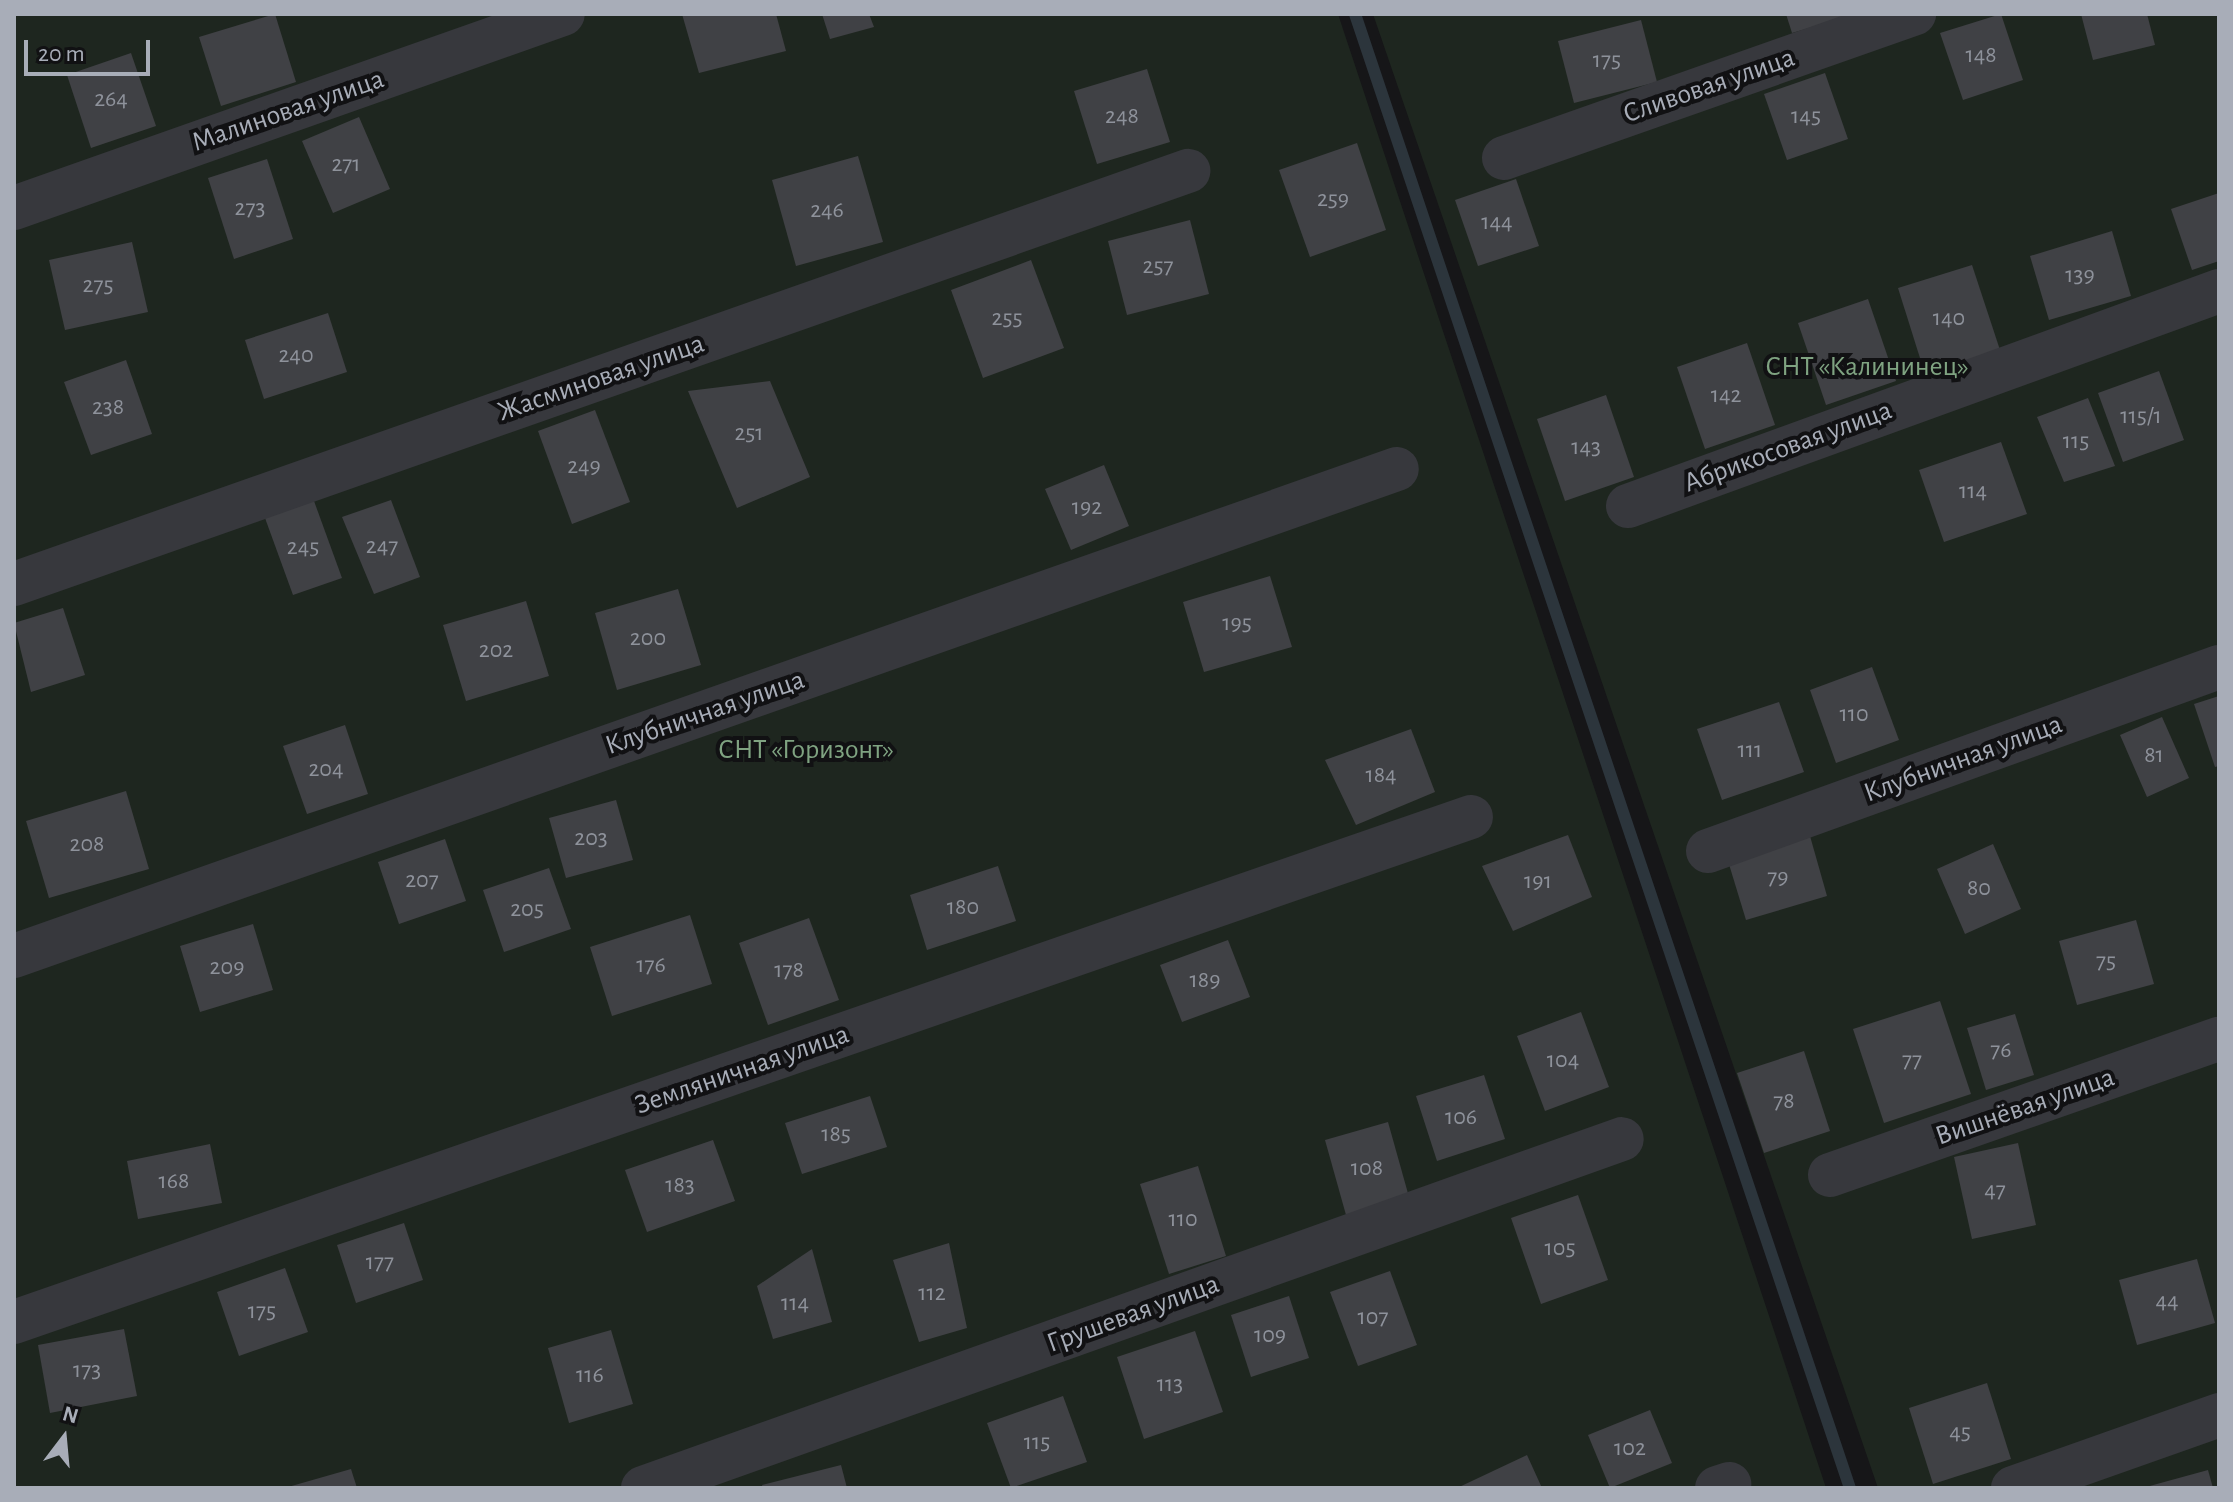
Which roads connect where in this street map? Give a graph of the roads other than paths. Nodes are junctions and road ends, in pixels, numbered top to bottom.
1 (563, 14) edge
2 (1914, 14) edge
3 (1504, 158) dead end
4 (1188, 171) dead end
5 (14, 208) edge
6 (2219, 291) edge
7 (1397, 469) dead end
8 (1628, 506) dead end
9 (14, 584) edge
10 (2219, 667) edge
11 (1471, 817) dead end
12 (1708, 851) dead end
13 (14, 956) edge
14 (2219, 1039) edge
15 (1622, 1139) dead end
16 (1830, 1175) dead end
17 (14, 1322) edge
18 (2219, 1415) edge
19 (643, 1488) edge
20 (2013, 1488) edge

1 - 5 street, Малиновая улица
2 - 3 street, Сливовая улица
4 - 9 street, Жасминовая улица
6 - 8 street, Абрикосовая улица
7 - 13 street, Клубничная улица
10 - 12 street, Клубничная улица
11 - 17 street, Земляничная улица
14 - 16 street, Вишнёвая улица
15 - 19 street, Грушевая улица
18 - 20 street

